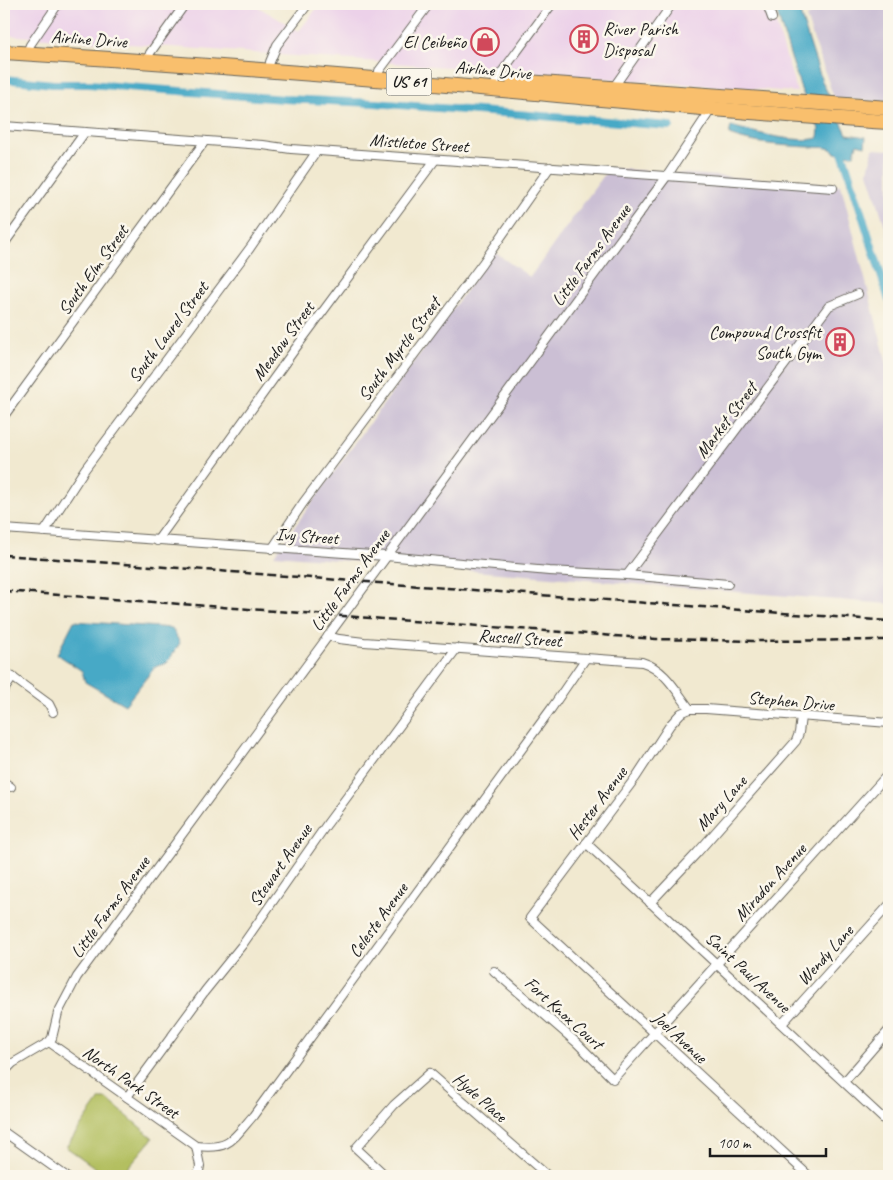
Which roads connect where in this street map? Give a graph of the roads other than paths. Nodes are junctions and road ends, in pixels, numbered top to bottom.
1 (58, 4) edge
2 (185, 4) edge
3 (308, 4) edge
4 (429, 4) edge
5 (552, 4) edge
6 (672, 4) edge
7 (767, 4) edge
8 (772, 18) dead end
9 (4, 43) edge
10 (28, 49) junction
11 (4, 52) edge
12 (149, 57) junction
13 (270, 62) junction
14 (379, 75) junction
15 (496, 85) junction
16 (611, 94) junction
17 (714, 103) junction
18 (889, 108) edge
19 (889, 122) edge
20 (4, 126) edge
21 (85, 132) junction
22 (205, 141) junction
23 (317, 151) junction
24 (435, 160) junction
25 (550, 167) junction
26 (667, 176) junction
27 (832, 188) dead end
28 (4, 244) edge
29 (858, 294) dead end
30 (4, 416) edge
31 (4, 528) edge
32 (44, 532) junction
33 (157, 541) junction
34 (272, 549) junction
35 (386, 556) junction
36 (628, 575) junction
37 (728, 584) dead end
38 (328, 636) junction
39 (457, 648) junction
40 (586, 658) junction
41 (4, 671) edge
42 (13, 677) junction
43 (4, 690) edge
44 (690, 709) junction
45 (53, 712) dead end
46 (801, 717) junction
47 (889, 723) edge
48 (889, 773) edge
49 (586, 843) junction
50 (650, 903) junction
51 (889, 905) edge
52 (530, 918) joint
53 (717, 964) junction
54 (494, 971) dead end
55 (782, 1024) junction
56 (889, 1030) edge
57 (654, 1034) junction
58 (49, 1042) junction
59 (4, 1072) edge
60 (613, 1079) joint
61 (844, 1082) junction
62 (126, 1097) junction
63 (889, 1124) edge
64 (4, 1132) edge
65 (196, 1146) junction
66 (66, 1176) edge
67 (198, 1176) edge
68 (386, 1176) edge
69 (548, 1176) edge
70 (809, 1176) edge

1 - 10 street
2 - 12 street
3 - 13 street
4 - 14 street
5 - 15 street
6 - 16 street
7 - 8 street
9 - 10 highway, Airline Drive / US 61
10 - 11 highway, Airline Drive / US 61
10 - 12 highway, Airline Drive / US 61
12 - 13 highway, Airline Drive / US 61
12 - 14 highway, Airline Drive / US 61
13 - 14 highway, Airline Drive / US 61
14 - 15 highway, Airline Drive / US 61
15 - 16 highway, Airline Drive / US 61
16 - 17 highway, Airline Drive / US 61
17 - 18 highway, Airline Drive / US 61
17 - 19 highway, Airline Drive / US 61
17 - 26 street, Little Farms Avenue
20 - 21 street, Mistletoe Street
21 - 22 street, Mistletoe Street
21 - 28 street
22 - 23 street, Mistletoe Street
22 - 30 street, South Elm Street
23 - 24 street, Mistletoe Street
23 - 32 street, South Laurel Street
24 - 25 street, Mistletoe Street
24 - 33 street, Meadow Street
25 - 26 street, Mistletoe Street
25 - 34 street, South Myrtle Street
26 - 27 street, Mistletoe Street
26 - 35 street, Little Farms Avenue
29 - 36 street, Market Street
31 - 32 street, Ivy Street
32 - 33 street, Ivy Street
33 - 34 street, Ivy Street
34 - 35 street, Ivy Street
35 - 36 street, Ivy Street
35 - 38 street, Little Farms Avenue
36 - 37 street, Ivy Street
38 - 39 street, Russell Street
38 - 58 street, Little Farms Avenue
39 - 40 street, Russell Street
39 - 62 street, Stewart Avenue
40 - 44 street, Russell Street
40 - 65 street, Celeste Avenue
41 - 42 street
42 - 43 street
42 - 45 street
44 - 46 street, Stephen Drive
44 - 49 street, Hester Avenue
46 - 47 street, Stephen Drive
46 - 50 street, Mary Lane
48 - 53 street, Miradon Avenue
49 - 50 street, Saint Paul Avenue
49 - 52 street, Hester Avenue
50 - 53 street, Saint Paul Avenue
51 - 55 street, Wendy Lane
52 - 57 street, Joel Avenue
53 - 55 street, Saint Paul Avenue
53 - 57 street, Miradon Avenue
54 - 60 street, Fort Knox Court
55 - 61 street, Saint Paul Avenue
56 - 61 street
57 - 60 street, Miradon Avenue
57 - 70 street, Joel Avenue
58 - 59 street
58 - 62 street, North Park Street
61 - 63 street, Saint Paul Avenue
62 - 65 street, North Park Street
64 - 66 street
65 - 67 street
68 - 69 street, Hyde Place

